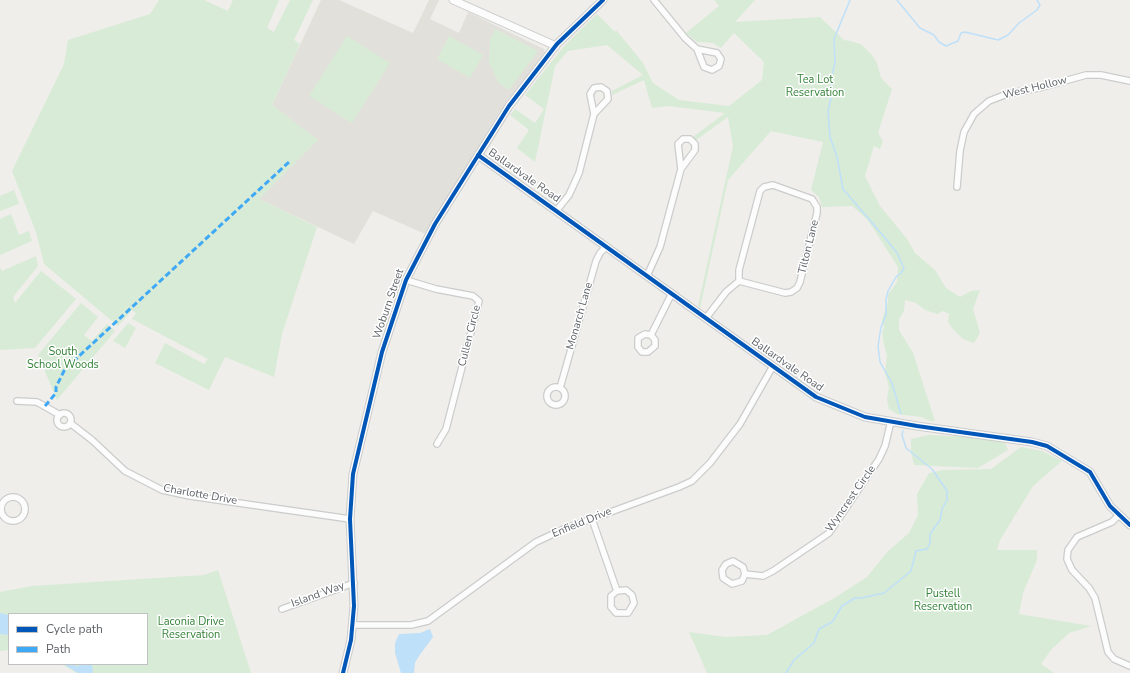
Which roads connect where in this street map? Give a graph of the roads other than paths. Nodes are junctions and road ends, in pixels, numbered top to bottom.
1 (453, 0) edge
2 (603, 0) edge
3 (654, 0) edge
4 (556, 46) junction
5 (697, 49) junction
6 (1130, 81) edge
7 (594, 114) junction
8 (478, 155) junction
9 (680, 169) junction
10 (957, 187) dead end
11 (556, 210) junction
12 (606, 247) junction
13 (647, 276) junction
14 (406, 280) junction
15 (739, 281) junction
16 (672, 293) junction
17 (706, 318) junction
18 (651, 335) dead end
19 (773, 366) junction
20 (560, 388) dead end
21 (17, 401) dead end
22 (60, 415) junction
23 (891, 422) junction
24 (70, 423) junction
25 (437, 444) dead end
26 (1118, 516) junction
27 (5, 519) junction
28 (350, 519) junction
29 (592, 519) junction
30 (0, 523) edge
31 (1130, 525) edge
32 (745, 574) junction
33 (354, 583) junction
34 (618, 591) junction
35 (282, 608) dead end
36 (353, 624) junction
37 (1130, 666) edge
38 (343, 673) edge

1 - 4 street
2 - 4 street, Woburn Street
3 - 5 street
4 - 8 street, Woburn Street
5 - 5 street
6 - 10 street, West Hollow
7 - 7 street
7 - 11 street
8 - 11 street, Ballardvale Road
8 - 14 street, Woburn Street
9 - 9 street
9 - 13 street
11 - 12 street, Ballardvale Road
12 - 13 street, Ballardvale Road
12 - 20 street, Monarch Lane
13 - 16 street, Ballardvale Road
14 - 25 street, Cullen Circle
14 - 28 street, Woburn Street
15 - 15 street, Tilton Lane
15 - 17 street
16 - 17 street, Ballardvale Road
16 - 18 street
17 - 19 street, Ballardvale Road
19 - 23 street, Ballardvale Road
19 - 29 street, Enfield Drive
21 - 22 street, Charlotte Drive
22 - 24 street, Charlotte Drive
22 - 24 street, Charlotte Drive
23 - 26 street, Ballardvale Road
23 - 32 street, Wyncrest Circle
24 - 28 street, Charlotte Drive
26 - 31 street, Ballardvale Road
26 - 37 street
27 - 27 street
27 - 30 street
28 - 33 street, Woburn Street
29 - 34 street
29 - 36 street, Enfield Drive
32 - 32 street
33 - 35 street, Island Way
33 - 36 street, Woburn Street
34 - 34 street
36 - 38 street, Woburn Street

